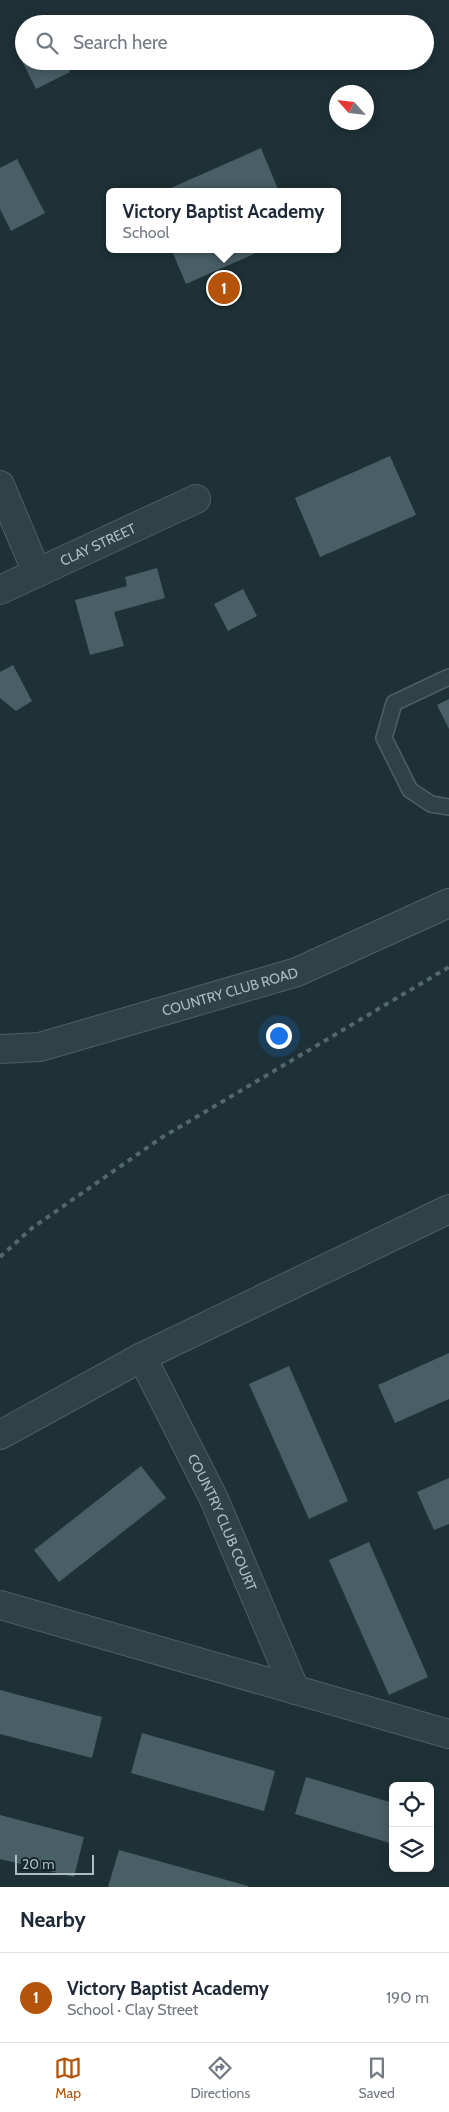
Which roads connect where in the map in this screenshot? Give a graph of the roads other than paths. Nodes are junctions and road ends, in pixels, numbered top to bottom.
1 (0, 485) edge
2 (196, 499) dead end
3 (37, 573) junction
4 (0, 590) edge
5 (449, 677) edge
6 (449, 807) edge
7 (449, 903) edge
8 (0, 1049) edge
9 (449, 1209) edge
10 (142, 1356) junction
11 (0, 1435) edge
12 (0, 1605) edge
13 (295, 1690) junction
14 (449, 1734) edge

1 - 3 street
2 - 3 street, CLAY STREET
3 - 4 street, CLAY STREET
5 - 6 lane
7 - 8 street, COUNTRY CLUB ROAD
9 - 10 street
10 - 11 street
10 - 13 street, COUNTRY CLUB COURT
12 - 13 street
13 - 14 street

